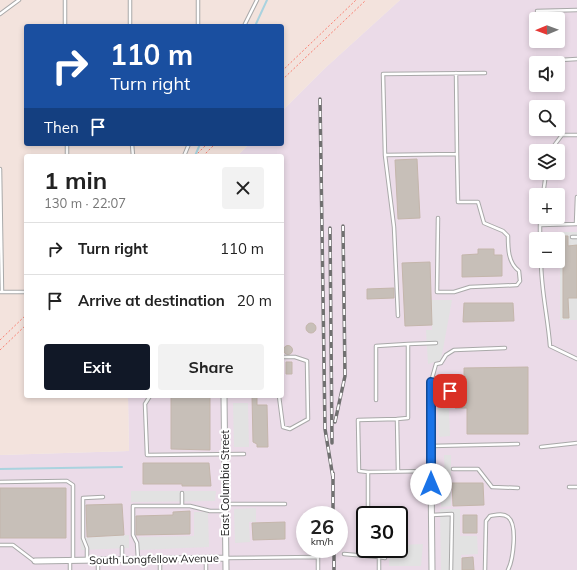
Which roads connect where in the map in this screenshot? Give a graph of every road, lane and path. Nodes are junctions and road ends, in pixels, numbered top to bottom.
1 (19, 0) edge
2 (65, 0) edge
3 (130, 0) edge
4 (198, 0) edge
5 (256, 0) edge
6 (356, 0) edge
7 (366, 0) edge
8 (577, 10) edge
9 (537, 11) dead end
10 (0, 14) edge
11 (65, 24) edge
12 (130, 24) edge
13 (198, 24) edge
14 (245, 24) edge
15 (577, 59) edge
16 (565, 60) edge
17 (284, 69) edge
18 (456, 73) junction
19 (485, 73) dead end
20 (284, 78) edge
21 (577, 135) edge
22 (555, 144) edge
23 (205, 146) edge
24 (213, 146) edge
25 (197, 154) edge
26 (205, 154) edge
27 (457, 154) junction
28 (384, 155) junction
29 (0, 169) edge
30 (577, 197) edge
31 (438, 218) dead end
32 (577, 224) edge
33 (540, 225) joint
34 (540, 232) edge
35 (572, 237) dead end
36 (577, 237) edge
37 (541, 268) edge
38 (1, 292) edge
39 (24, 292) edge
40 (398, 316) dead end
41 (24, 317) edge
42 (24, 327) edge
43 (0, 340) edge
44 (436, 343) dead end
45 (408, 344) junction
46 (505, 348) dead end
47 (0, 350) edge
48 (284, 357) edge
49 (577, 359) edge
50 (431, 382) junction
51 (450, 391) dead end
52 (149, 398) edge
53 (224, 398) edge
54 (279, 398) edge
55 (376, 400) dead end
56 (397, 418) junction
57 (577, 443) edge
58 (518, 444) dead end
59 (431, 446) junction
60 (541, 447) dead end
61 (244, 454) dead end
62 (225, 455) junction
63 (453, 469) dead end
64 (398, 471) junction
65 (431, 471) junction
66 (368, 472) junction
67 (0, 482) edge
68 (569, 487) dead end
69 (577, 487) edge
70 (518, 488) dead end
71 (182, 493) dead end
72 (104, 497) dead end
73 (225, 504) junction
74 (285, 504) dead end
75 (182, 506) junction
76 (368, 506) edge
77 (225, 510) junction
78 (432, 516) junction
79 (0, 545) edge
80 (122, 547) dead end
81 (206, 558) junction
82 (226, 558) junction
83 (379, 558) edge
84 (122, 559) junction
85 (138, 559) junction
86 (160, 559) junction
87 (71, 560) junction
88 (87, 560) junction
89 (98, 560) junction
90 (35, 561) joint
91 (70, 570) edge
92 (98, 570) edge
93 (160, 570) edge
94 (206, 570) edge
95 (226, 570) edge
96 (318, 570) edge
97 (379, 570) edge
98 (432, 570) edge
99 (451, 570) edge
100 (485, 570) edge
101 (508, 570) edge

1 - 10 lane
2 - 11 lane
3 - 12 lane
4 - 13 lane
5 - 14 lane
6 - 17 path
7 - 20 path
8 - 9 lane
15 - 16 lane
18 - 19 lane
18 - 27 lane
18 - 28 lane
21 - 22 lane
23 - 25 path
24 - 26 path
27 - 28 lane
27 - 31 lane
28 - 40 lane
29 - 38 lane
30 - 32 lane
32 - 33 lane
33 - 34 lane
35 - 36 lane
37 - 49 lane
38 - 39 lane
41 - 43 path
42 - 47 path
44 - 45 lane
45 - 55 lane
45 - 56 lane
46 - 50 lane
48 - 54 lane
50 - 51 lane
50 - 59 lane
52 - 62 lane
53 - 62 street, East Columbia Street
56 - 64 lane
56 - 66 lane
57 - 60 lane
58 - 59 lane
59 - 65 lane
61 - 62 lane
62 - 73 street, East Columbia Street
63 - 70 lane
64 - 65 lane
64 - 66 lane
65 - 78 street
66 - 76 lane
67 - 87 lane
68 - 69 lane
71 - 75 lane
72 - 88 lane
73 - 74 lane
73 - 77 street, East Columbia Street
75 - 77 lane
75 - 85 lane
77 - 82 street, East Columbia Street
78 - 98 street
78 - 99 lane
79 - 90 lane
80 - 84 lane
81 - 82 street, South Longfellow Avenue
81 - 86 street, South Longfellow Avenue
81 - 94 lane
82 - 95 street, East Columbia Street
82 - 96 lane
83 - 97 lane
84 - 85 street, South Longfellow Avenue
84 - 89 street, South Longfellow Avenue
85 - 86 street, South Longfellow Avenue
86 - 93 lane
87 - 88 street, South Longfellow Avenue
87 - 90 street, South Longfellow Avenue
87 - 91 lane
88 - 89 street, South Longfellow Avenue
89 - 92 lane
100 - 101 lane

